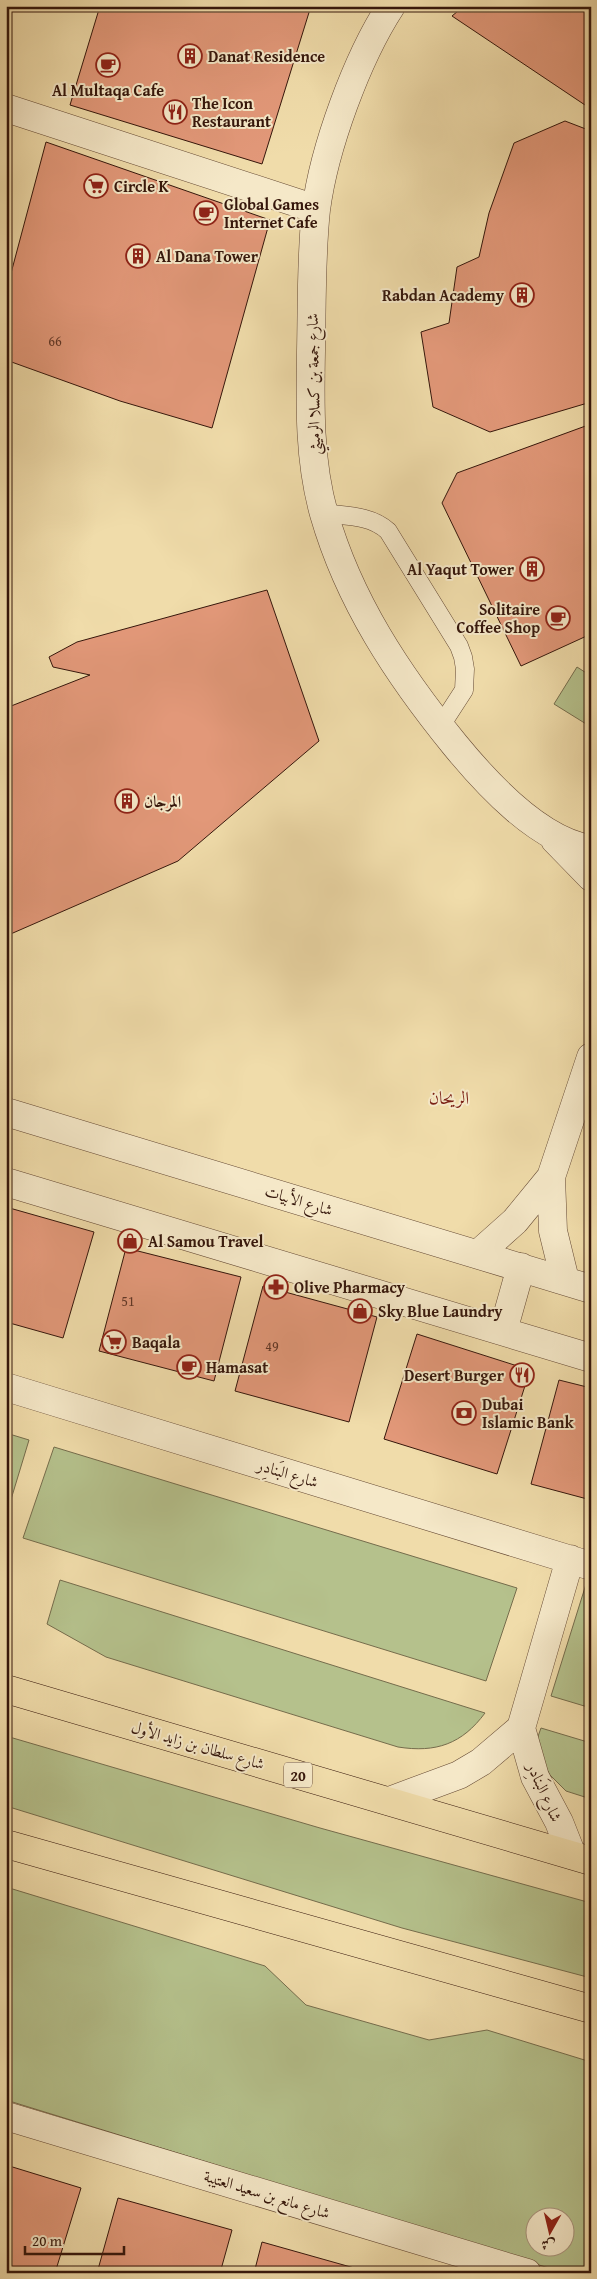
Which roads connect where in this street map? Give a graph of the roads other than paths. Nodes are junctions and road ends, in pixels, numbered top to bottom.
1 (391, 6) edge
2 (6, 108) edge
3 (316, 209) junction
4 (324, 513) junction
5 (440, 727) junction
6 (551, 835) junction
7 (591, 848) edge
8 (591, 876) edge
9 (591, 1057) edge
10 (6, 1112) edge
11 (551, 1177) junction
12 (6, 1182) edge
13 (478, 1254) junction
14 (522, 1267) junction
15 (565, 1280) junction
16 (591, 1289) edge
17 (503, 1331) junction
18 (591, 1358) edge
19 (6, 1387) edge
20 (580, 1563) edge
21 (11, 1692) edge
22 (521, 1728) junction
23 (389, 1801) junction
24 (6, 1844) edge
25 (581, 1858) edge
26 (591, 2009) edge
27 (6, 2116) edge
28 (527, 2273) edge

1 - 3 street, شارع جمعة بن كسلا الرميثي
2 - 3 street
3 - 4 street, شارع جمعة بن كسلا الرميثي
4 - 5 street, شارع جمعة بن كسلا الرميثي
4 - 5 lane
5 - 6 street, شارع جمعة بن كسلا الرميثي
6 - 7 street, شارع جمعة بن كسلا الرميثي
6 - 8 street
9 - 11 street
10 - 13 street, شارع الأبيات
11 - 13 street
11 - 15 street
12 - 17 street
13 - 14 street, شارع الأبيات
14 - 15 street, شارع الأبيات
14 - 17 street
15 - 16 street, شارع الأبيات
17 - 18 street
19 - 20 street, شارع البَنادِر
20 - 22 street, شارع البَنادِر
21 - 23 main road, شارع سلطان بن زايد الأول / 20
22 - 23 street
22 - 25 street, شارع البَنادِر
23 - 25 main road, شارع سلطان بن زايد الأول / 20
24 - 26 main road
27 - 28 street, شارع مانع بن سعيد العتيبة

